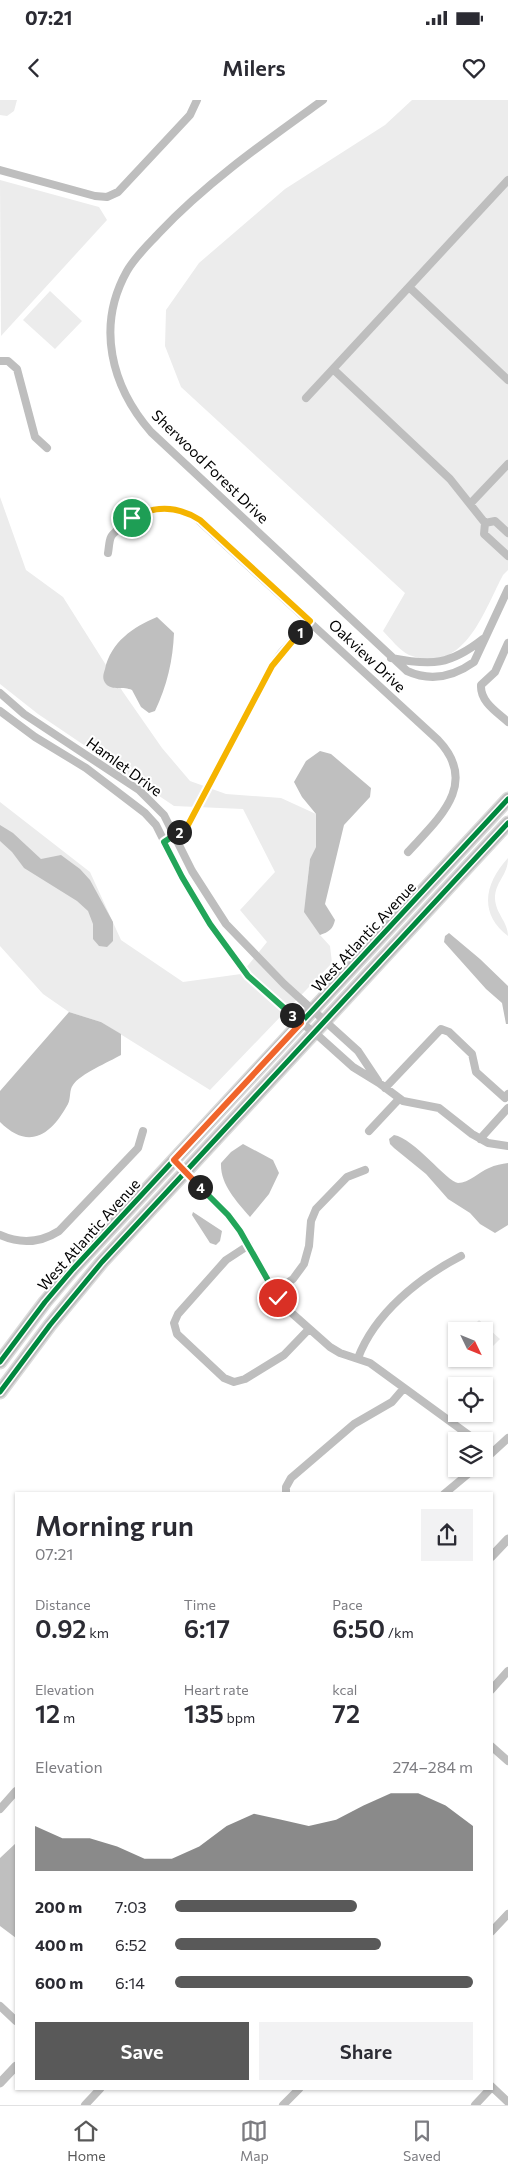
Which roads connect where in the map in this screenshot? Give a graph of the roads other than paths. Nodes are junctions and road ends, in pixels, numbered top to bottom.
1 (197, 100) edge
2 (323, 100) edge
3 (0, 170) edge
4 (508, 180) edge
5 (409, 287) junction
6 (0, 361) edge
7 (333, 369) junction
8 (508, 380) edge
9 (306, 398) dead end
10 (47, 448) dead end
11 (508, 464) edge
12 (470, 504) junction
13 (485, 523) junction
14 (508, 533) edge
15 (508, 538) edge
16 (500, 548) junction
17 (108, 552) dead end
18 (508, 556) edge
19 (508, 589) edge
20 (310, 621) junction
21 (483, 639) junction
22 (508, 643) edge
23 (391, 658) junction
24 (0, 693) edge
25 (0, 711) edge
26 (508, 722) edge
27 (508, 799) edge
28 (508, 823) edge
29 (175, 835) junction
30 (164, 842) junction
31 (408, 852) dead end
32 (313, 1010) junction
33 (326, 1019) junction
34 (301, 1023) junction
35 (314, 1032) junction
36 (382, 1085) junction
37 (507, 1097) edge
38 (399, 1099) junction
39 (508, 1108) edge
40 (369, 1131) dead end
41 (143, 1132) dead end
42 (480, 1139) junction
43 (508, 1146) edge
44 (174, 1160) junction
45 (365, 1170) dead end
46 (185, 1171) junction
47 (0, 1235) edge
48 (248, 1245) junction
49 (461, 1256) dead end
50 (274, 1292) junction
51 (309, 1329) junction
52 (358, 1358) junction
53 (0, 1362) edge
54 (404, 1388) junction
55 (0, 1392) edge
56 (465, 1432) edge
57 (508, 1438) edge
58 (493, 1452) edge
59 (464, 1477) edge
60 (286, 1492) edge
61 (446, 1492) edge
62 (508, 1671) edge
63 (493, 1688) edge
64 (493, 1748) edge
65 (508, 1761) edge
66 (15, 1793) edge
67 (0, 1809) edge
68 (508, 1914) edge
69 (493, 1930) edge
70 (0, 2006) edge
71 (15, 2020) edge
72 (493, 2089) edge
73 (96, 2090) edge
74 (298, 2090) edge
75 (488, 2090) edge
76 (508, 2102) edge
77 (85, 2105) edge
78 (283, 2105) edge
79 (475, 2105) edge

1 - 3 street
2 - 23 street, Sherwood Forest Drive
4 - 5 street
5 - 7 street
5 - 8 street
6 - 10 street
7 - 9 street
7 - 12 street
11 - 12 street
12 - 13 street
13 - 14 street
13 - 16 street
15 - 16 street
16 - 18 street
17 - 20 street, Oakview Drive
19 - 21 street, Sherwood Forest Drive
20 - 29 street
20 - 31 street, Oakview Drive
21 - 23 street, Sherwood Forest Drive
21 - 23 street, Sherwood Forest Drive
22 - 26 street
24 - 29 street, Hamlet Drive
25 - 30 street, Hamlet Drive
27 - 32 main road, West Atlantic Avenue
28 - 33 main road, West Atlantic Avenue
29 - 30 street
29 - 32 street, Hamlet Drive
30 - 34 street, Hamlet Drive
32 - 33 street, Hamlet Drive
32 - 34 main road, West Atlantic Avenue
33 - 35 main road, West Atlantic Avenue
33 - 36 street, Hamlet Drive
34 - 35 street, Hamlet Drive
34 - 44 main road, West Atlantic Avenue
35 - 36 street, Hamlet Drive
35 - 46 main road, West Atlantic Avenue
36 - 37 street
36 - 38 street
38 - 40 street
38 - 42 street
39 - 42 street
41 - 47 street
42 - 43 street
44 - 46 street
44 - 53 main road, West Atlantic Avenue
45 - 50 street
46 - 48 street
46 - 55 main road, West Atlantic Avenue
48 - 50 street
48 - 51 street
49 - 52 street
50 - 51 street
51 - 52 street
52 - 54 street
54 - 56 street
54 - 60 street
57 - 58 street
59 - 61 street
62 - 63 street
64 - 65 street
66 - 67 street
68 - 69 street
70 - 71 street
72 - 76 street
73 - 77 street
74 - 78 street
75 - 79 street

